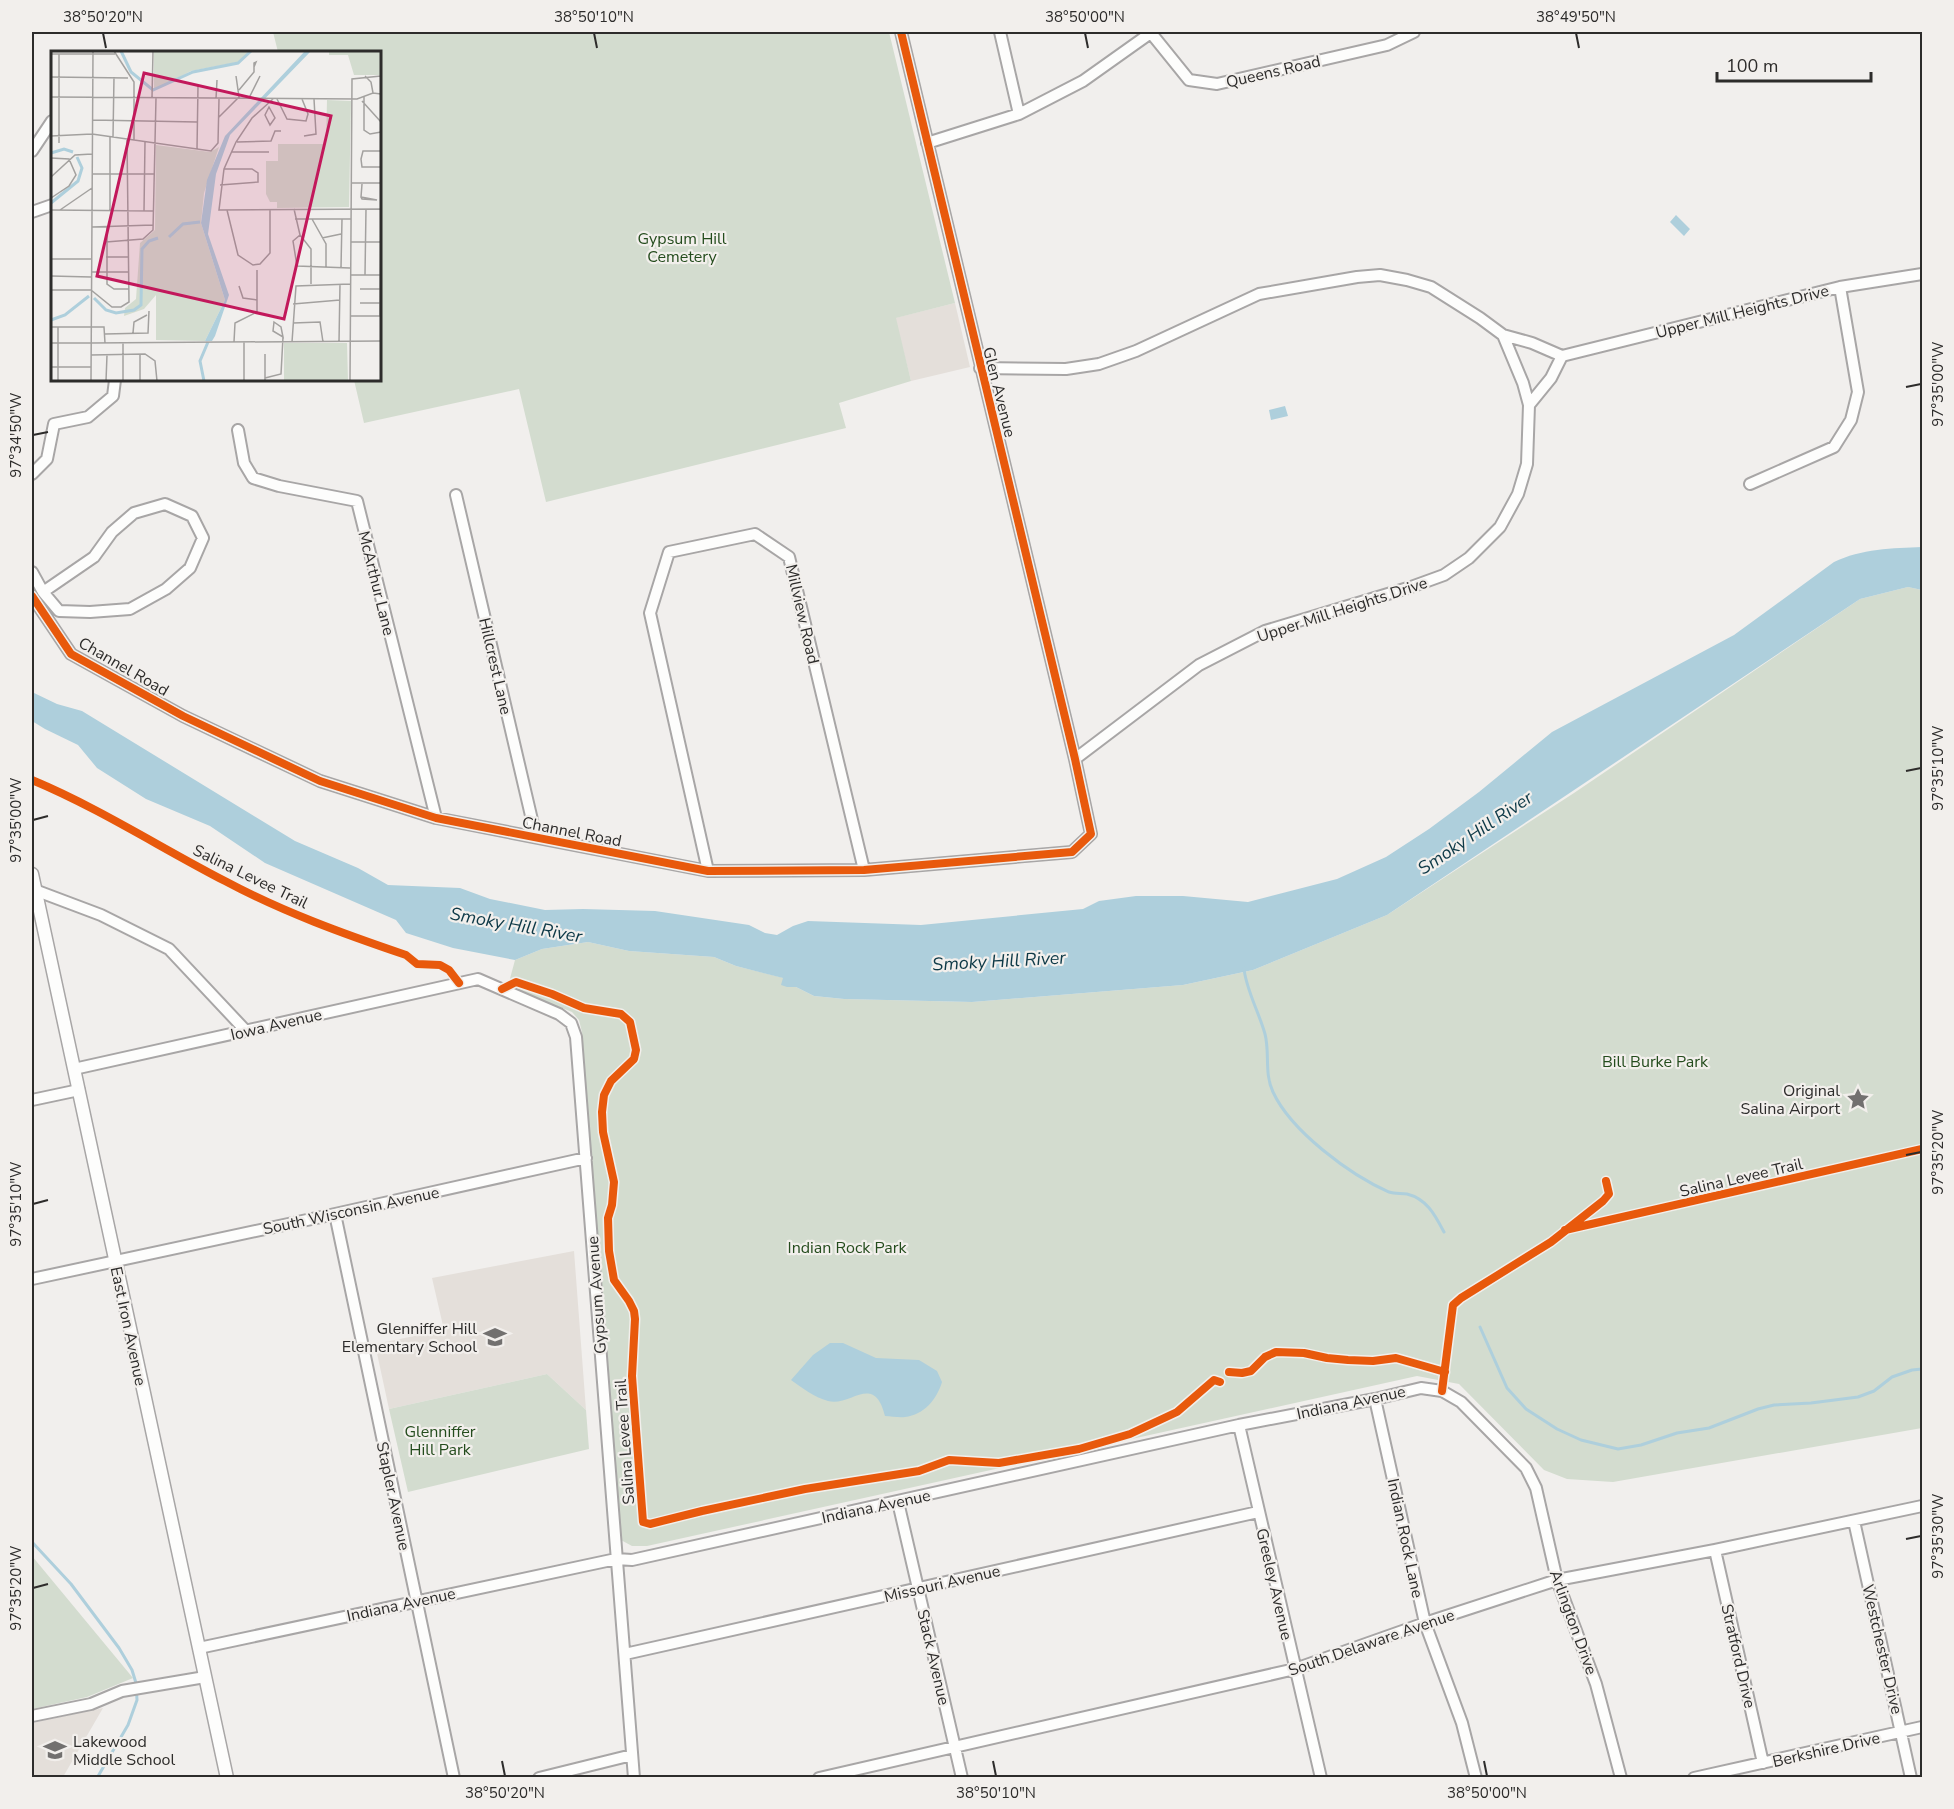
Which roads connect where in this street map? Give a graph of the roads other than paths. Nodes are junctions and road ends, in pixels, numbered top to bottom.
1 (901, 32) edge
2 (1000, 32) edge
3 (1151, 32) edge
4 (1414, 32) edge
5 (1019, 114) junction
6 (51, 122) edge
7 (927, 143) junction
8 (32, 151) edge
9 (51, 205) edge
10 (32, 212) edge
11 (1923, 274) edge
12 (1840, 286) junction
13 (1503, 335) junction
14 (1562, 356) junction
15 (980, 368) junction
16 (115, 381) edge
17 (1529, 405) junction
18 (238, 430) dead end
19 (32, 474) edge
20 (1750, 484) dead end
21 (456, 495) dead end
22 (32, 572) edge
23 (43, 592) junction
24 (32, 596) edge
25 (1075, 759) junction
26 (436, 818) junction
27 (536, 837) junction
28 (864, 870) junction
29 (708, 871) junction
30 (32, 874) edge
31 (33, 890) edge
32 (478, 979) joint
33 (246, 1031) junction
34 (74, 1069) junction
35 (79, 1090) junction
36 (32, 1100) edge
37 (586, 1158) junction
38 (335, 1214) junction
39 (115, 1260) junction
40 (32, 1279) edge
41 (1375, 1399) junction
42 (1239, 1425) junction
43 (1526, 1468) joint
44 (898, 1502) junction
45 (1923, 1506) edge
46 (1258, 1512) junction
47 (1854, 1521) junction
48 (1715, 1550) junction
49 (616, 1559) junction
50 (1557, 1580) junction
51 (918, 1589) junction
52 (416, 1601) junction
53 (1425, 1623) junction
54 (199, 1648) junction
55 (625, 1654) junction
56 (1295, 1669) junction
57 (205, 1677) junction
58 (32, 1716) edge
59 (1923, 1727) edge
60 (1902, 1731) junction
61 (955, 1747) junction
62 (632, 1755) junction
63 (1763, 1762) junction
64 (226, 1778) edge
65 (454, 1778) edge
66 (539, 1778) edge
67 (634, 1778) edge
68 (819, 1778) edge
69 (962, 1778) edge
70 (1321, 1778) edge
71 (1476, 1778) edge
72 (1621, 1778) edge
73 (1694, 1778) edge
74 (1911, 1778) edge

1 - 7 street, Glen Avenue
2 - 5 street
3 - 4 street, Queens Road
3 - 5 street
5 - 7 street
6 - 8 street
7 - 15 street, Glen Avenue
9 - 10 street
11 - 12 street, Upper Mill Heights Drive
12 - 14 street, Upper Mill Heights Drive
12 - 20 street
13 - 14 street
13 - 15 street
13 - 17 street, Upper Mill Heights Drive
14 - 17 street
15 - 25 street, Glen Avenue
16 - 19 street
17 - 25 street, Upper Mill Heights Drive
18 - 26 street, McArthur Lane
21 - 27 street, Hillcrest Lane
22 - 23 street
23 - 23 street
24 - 26 street, Channel Road
25 - 28 street, Channel Road
26 - 27 street, Channel Road
27 - 29 street, Channel Road
28 - 29 street, Channel Road
28 - 29 street, Millview Road
30 - 31 street, East Iron Avenue
31 - 33 street
31 - 34 street, East Iron Avenue
32 - 33 street, Iowa Avenue
32 - 37 street, Gypsum Avenue
33 - 34 street, Iowa Avenue
34 - 35 street, East Iron Avenue
35 - 36 street
35 - 39 street, East Iron Avenue
37 - 38 street, South Wisconsin Avenue
37 - 49 street, Gypsum Avenue
38 - 39 street, South Wisconsin Avenue
38 - 52 street, Stapler Avenue
39 - 40 street, South Wisconsin Avenue
39 - 54 street, East Iron Avenue
41 - 42 street, Indiana Avenue
41 - 43 street, Indiana Avenue
41 - 53 street, Indian Rock Lane
42 - 44 street, Indiana Avenue
42 - 46 street, Greeley Avenue
43 - 50 street, Arlington Drive
44 - 49 street, Indiana Avenue
44 - 51 street, Stack Avenue
45 - 47 street, South Delaware Avenue
46 - 51 street, Missouri Avenue
46 - 56 street, Greeley Avenue
47 - 48 street, South Delaware Avenue
47 - 60 street, Westchester Drive
48 - 50 street, South Delaware Avenue
48 - 63 street, Stratford Drive
49 - 52 street, Indiana Avenue
49 - 55 street, Gypsum Avenue
50 - 53 street, South Delaware Avenue
50 - 72 street, Arlington Drive
51 - 55 street, Missouri Avenue
51 - 61 street, Stack Avenue
52 - 54 street, Indiana Avenue
52 - 65 street, Stapler Avenue
53 - 56 street, South Delaware Avenue
53 - 71 street, Indian Rock Lane
54 - 57 street, East Iron Avenue
55 - 62 street, Gypsum Avenue
56 - 61 street, South Delaware Avenue
56 - 70 street, Greeley Avenue
57 - 58 street
57 - 64 street, East Iron Avenue
59 - 60 street, Berkshire Drive
60 - 63 street, Berkshire Drive
60 - 74 street, Westchester Drive
61 - 68 street, South Delaware Avenue
61 - 69 street, Stack Avenue
62 - 66 street
62 - 67 street, Gypsum Avenue
63 - 73 street, Berkshire Drive

